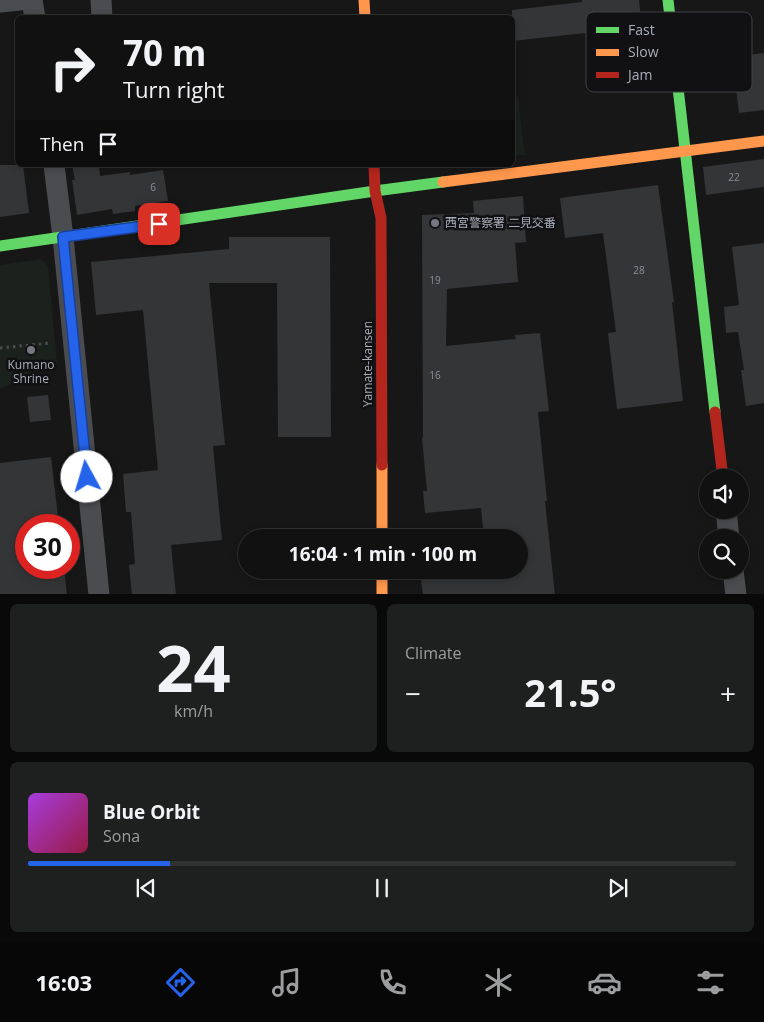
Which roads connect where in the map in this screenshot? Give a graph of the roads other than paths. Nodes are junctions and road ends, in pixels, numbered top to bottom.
1 (20, 0) edge
2 (32, 0) edge
3 (101, 0) edge
4 (354, 0) edge
5 (364, 0) edge
6 (375, 0) edge
7 (0, 2) edge
8 (34, 15) edge
9 (102, 15) edge
10 (357, 15) edge
11 (365, 15) edge
12 (372, 15) edge
13 (679, 92) edge
14 (764, 141) edge
15 (686, 150) junction
16 (54, 167) edge
17 (374, 167) edge
18 (375, 191) junction
19 (63, 237) junction
20 (0, 246) edge
21 (722, 469) edge
22 (382, 529) edge
23 (382, 579) edge
24 (734, 579) edge
25 (99, 594) edge
26 (382, 594) edge
27 (736, 594) edge

1 - 7 street
2 - 8 street
3 - 9 street
4 - 10 street
5 - 11 street
6 - 12 street
13 - 15 street
14 - 15 street
15 - 18 street
15 - 21 street
16 - 19 street
17 - 18 street, Yamate-kansen
18 - 19 street
18 - 22 street, Yamate-kansen
19 - 20 street
19 - 25 street
23 - 26 street
24 - 27 street

